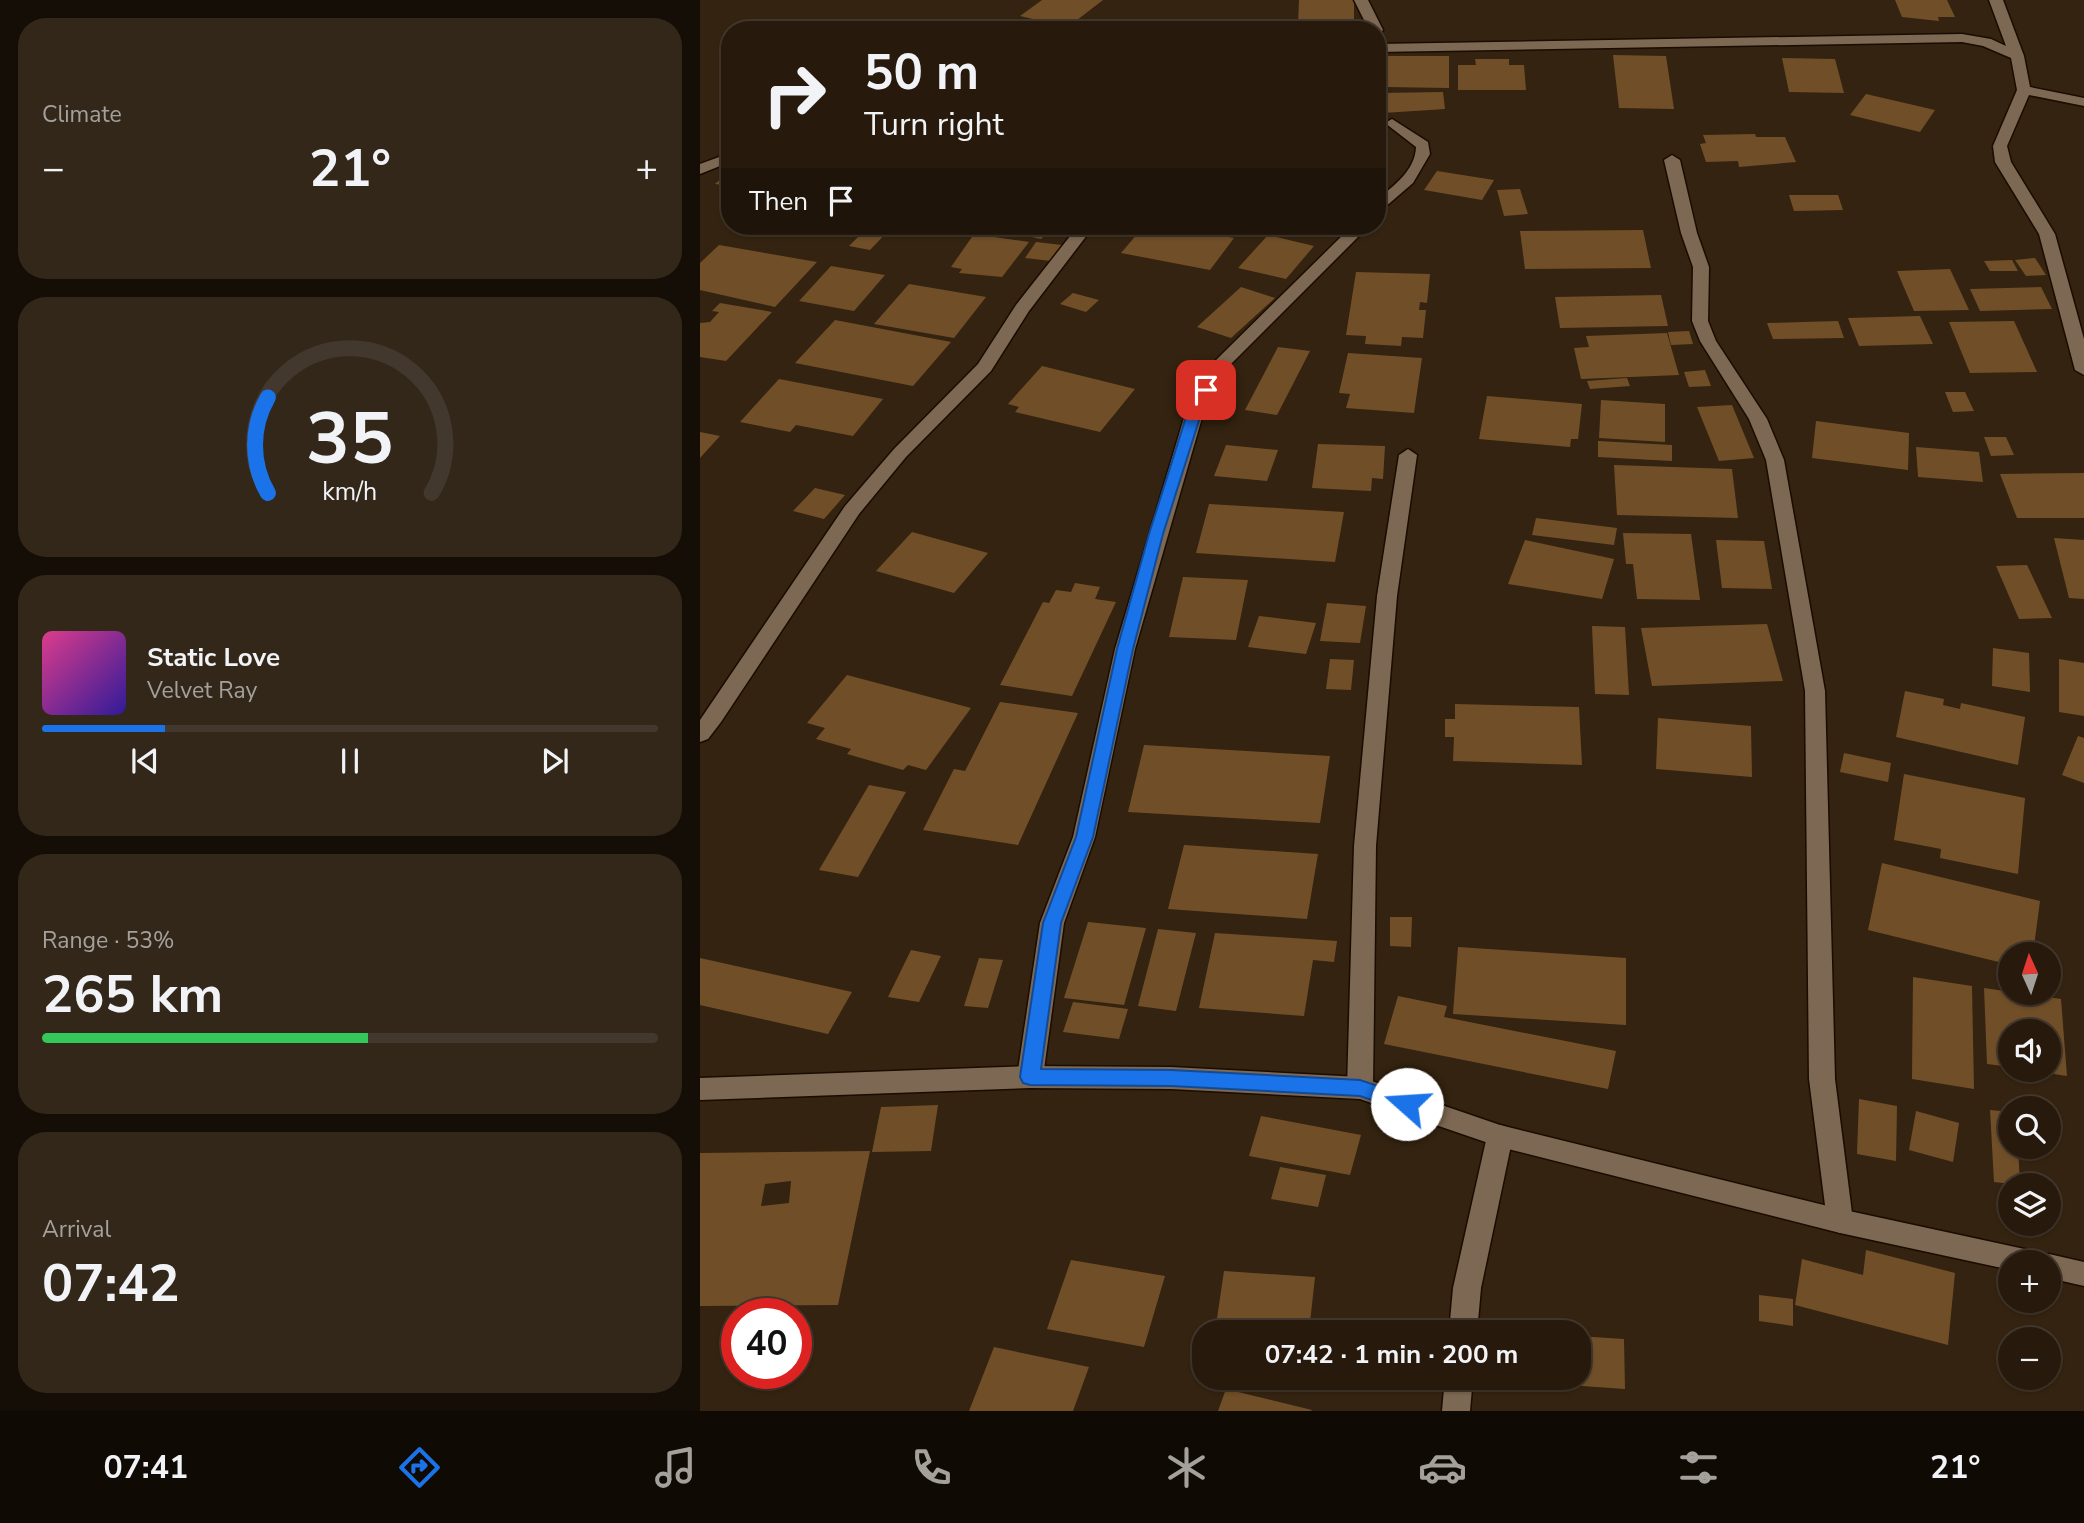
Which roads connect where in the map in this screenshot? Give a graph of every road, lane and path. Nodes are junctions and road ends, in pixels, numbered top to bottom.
1 (1360, 0) edge
2 (1996, 0) edge
3 (1370, 21) edge
4 (1386, 48) edge
5 (2017, 56) junction
6 (2024, 90) junction
7 (2084, 102) edge
8 (1392, 124) dead end
9 (1672, 160) dead end
10 (721, 161) edge
11 (700, 169) edge
12 (1386, 200) edge
13 (1079, 235) edge
14 (1352, 235) edge
15 (2084, 370) edge
16 (1408, 455) dead end
17 (700, 734) edge
18 (1030, 1077) junction
19 (1360, 1088) junction
20 (700, 1089) edge
21 (1500, 1136) junction
22 (1840, 1221) junction
23 (1998, 1255) edge
24 (2061, 1269) edge
25 (2084, 1274) edge
26 (1465, 1320) edge
27 (1459, 1390) edge
28 (1457, 1411) edge

1 - 3 street
2 - 5 street
4 - 5 street
5 - 6 street
6 - 7 street
6 - 15 street
8 - 12 street
9 - 22 street
10 - 11 street
13 - 17 street
14 - 18 street
16 - 19 street
18 - 19 street
18 - 20 street
19 - 21 street
21 - 22 street
21 - 26 street
22 - 23 street
24 - 25 street
27 - 28 street

